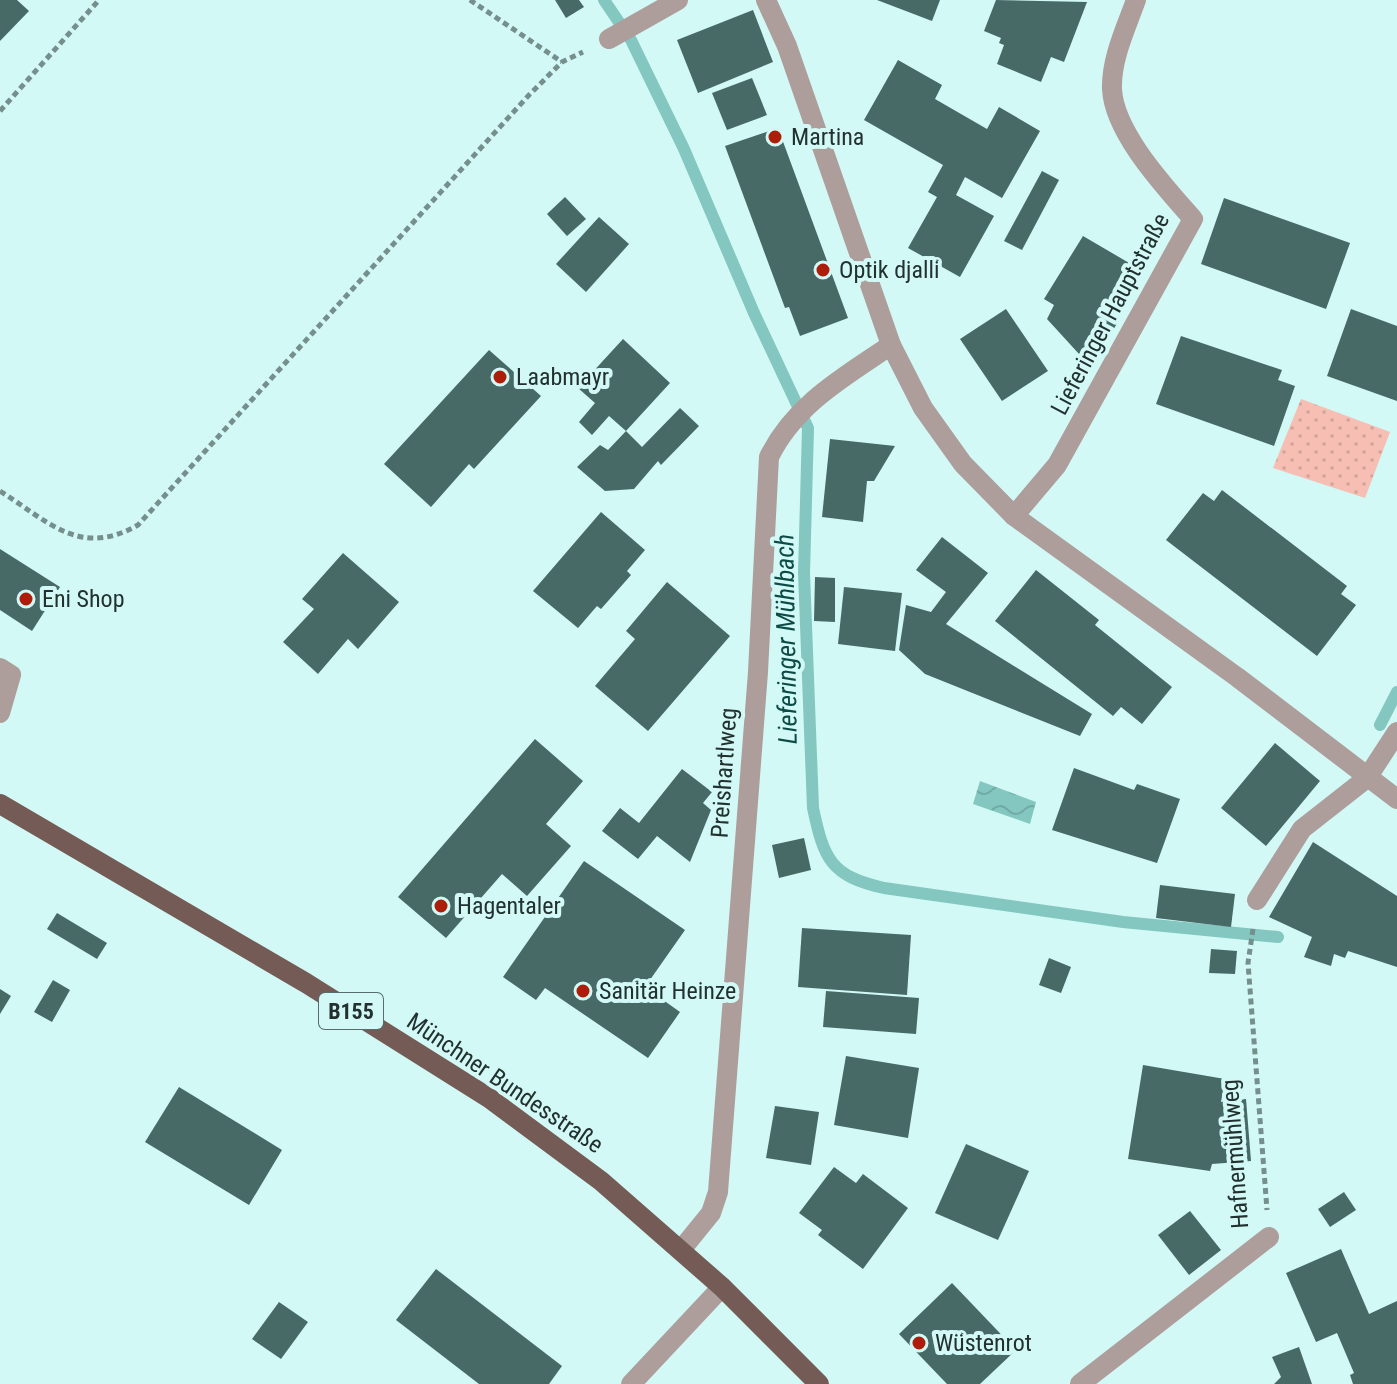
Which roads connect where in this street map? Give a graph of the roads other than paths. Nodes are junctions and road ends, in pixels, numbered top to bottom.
1 (678, 0) edge
2 (766, 0) edge
3 (1136, 0) edge
4 (609, 39) dead end
5 (891, 345) junction
6 (1014, 516) junction
7 (0, 668) edge
8 (0, 713) edge
9 (1397, 732) edge
10 (1367, 778) junction
11 (1397, 799) edge
12 (0, 804) edge
13 (1257, 900) dead end
14 (1269, 1237) road end
15 (681, 1250) junction
16 (722, 1287) junction
17 (631, 1384) edge
18 (819, 1384) edge
19 (1080, 1384) edge

1 - 4 street
2 - 5 street
3 - 6 street, Lieferinger Hauptstraße
5 - 6 street
5 - 15 street, Preishartlweg
6 - 10 street
7 - 8 street
9 - 10 street
10 - 11 street
10 - 13 street
12 - 15 main road, Münchner Bundesstraße / B155
14 - 19 street, Hafnermühlweg
15 - 16 main road, Münchner Bundesstraße / B155
16 - 17 street
16 - 18 main road, Münchner Bundesstraße / B155

